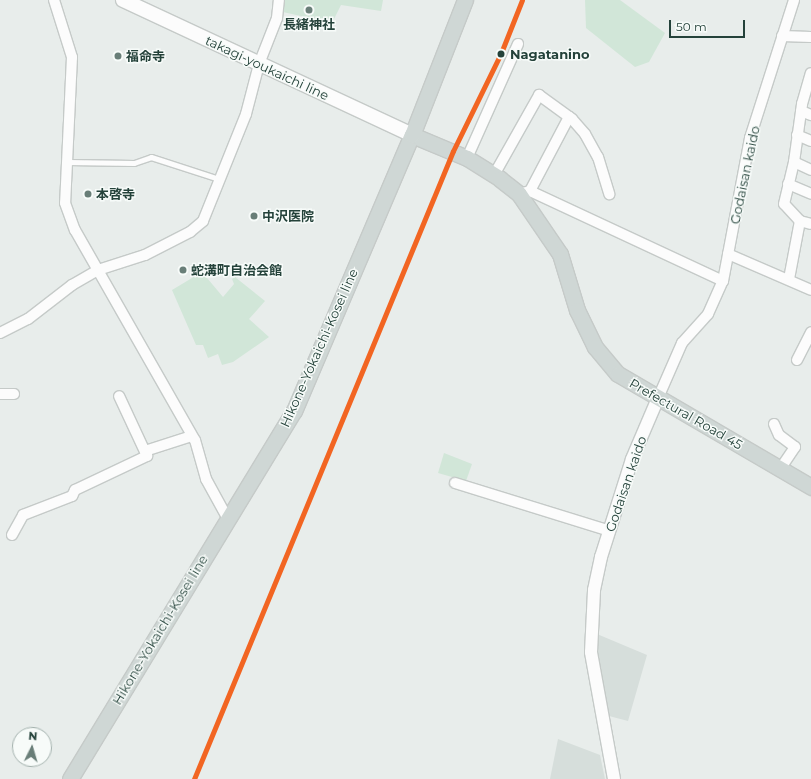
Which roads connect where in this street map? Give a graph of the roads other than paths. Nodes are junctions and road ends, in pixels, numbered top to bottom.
1 (54, 0) edge
2 (122, 0) edge
3 (279, 0) edge
4 (465, 0) edge
5 (794, 0) edge
6 (782, 36) junction
7 (811, 37) edge
8 (518, 44) dead end
9 (259, 64) junction
10 (811, 73) edge
11 (809, 88) edge
12 (801, 111) junction
13 (811, 115) edge
14 (569, 116) junction
15 (412, 135) junction
16 (797, 135) junction
17 (811, 141) edge
18 (467, 158) junction
19 (66, 162) junction
20 (794, 162) junction
21 (811, 170) edge
22 (494, 175) junction
23 (219, 179) junction
24 (788, 184) junction
25 (525, 193) junction
26 (609, 194) dead end
27 (811, 194) edge
28 (800, 221) junction
29 (811, 224) edge
30 (728, 254) junction
31 (98, 270) junction
32 (788, 280) junction
33 (723, 281) junction
34 (811, 290) edge
35 (811, 332) edge
36 (0, 333) edge
37 (797, 360) dead end
38 (0, 394) edge
39 (14, 394) dead end
40 (119, 396) dead end
41 (658, 398) junction
42 (774, 424) dead end
43 (192, 436) junction
44 (145, 451) junction
45 (780, 470) junction
46 (455, 483) dead end
47 (811, 487) edge
48 (228, 519) junction
49 (610, 531) junction
50 (12, 535) dead end
51 (70, 779) edge
52 (614, 779) edge

1 - 19 street
2 - 9 main road, takagi-youkaichi line
3 - 9 street
4 - 15 main road, Hikone-Yokaichi-Kosei line
5 - 6 street, Godaisan kaido
6 - 7 street
6 - 30 street, Godaisan kaido
8 - 18 street
9 - 15 main road, takagi-youkaichi line
9 - 23 street
10 - 11 street
11 - 12 street
12 - 13 street
12 - 16 street
14 - 22 street
14 - 25 street
14 - 26 street
15 - 18 main road, Prefectural Road 45
15 - 48 main road, Hikone-Yokaichi-Kosei line
16 - 17 street
16 - 20 street
18 - 22 main road, Prefectural Road 45
19 - 23 lane
19 - 31 street
20 - 21 street
20 - 24 street
22 - 25 main road, Prefectural Road 45
23 - 31 street
24 - 27 street
24 - 28 street
25 - 33 street
25 - 41 main road, Prefectural Road 45
28 - 29 street
28 - 32 street
30 - 32 street
30 - 33 street, Godaisan kaido
31 - 36 street
31 - 43 street
32 - 34 street
33 - 41 street, Godaisan kaido
35 - 37 street
38 - 39 street
40 - 44 street
41 - 45 main road, Prefectural Road 45
41 - 49 street, Godaisan kaido
42 - 45 street
43 - 44 street
43 - 48 street
44 - 50 street
45 - 47 main road, Prefectural Road 45
46 - 49 street
48 - 51 main road, Hikone-Yokaichi-Kosei line
49 - 52 street, Godaisan kaido

